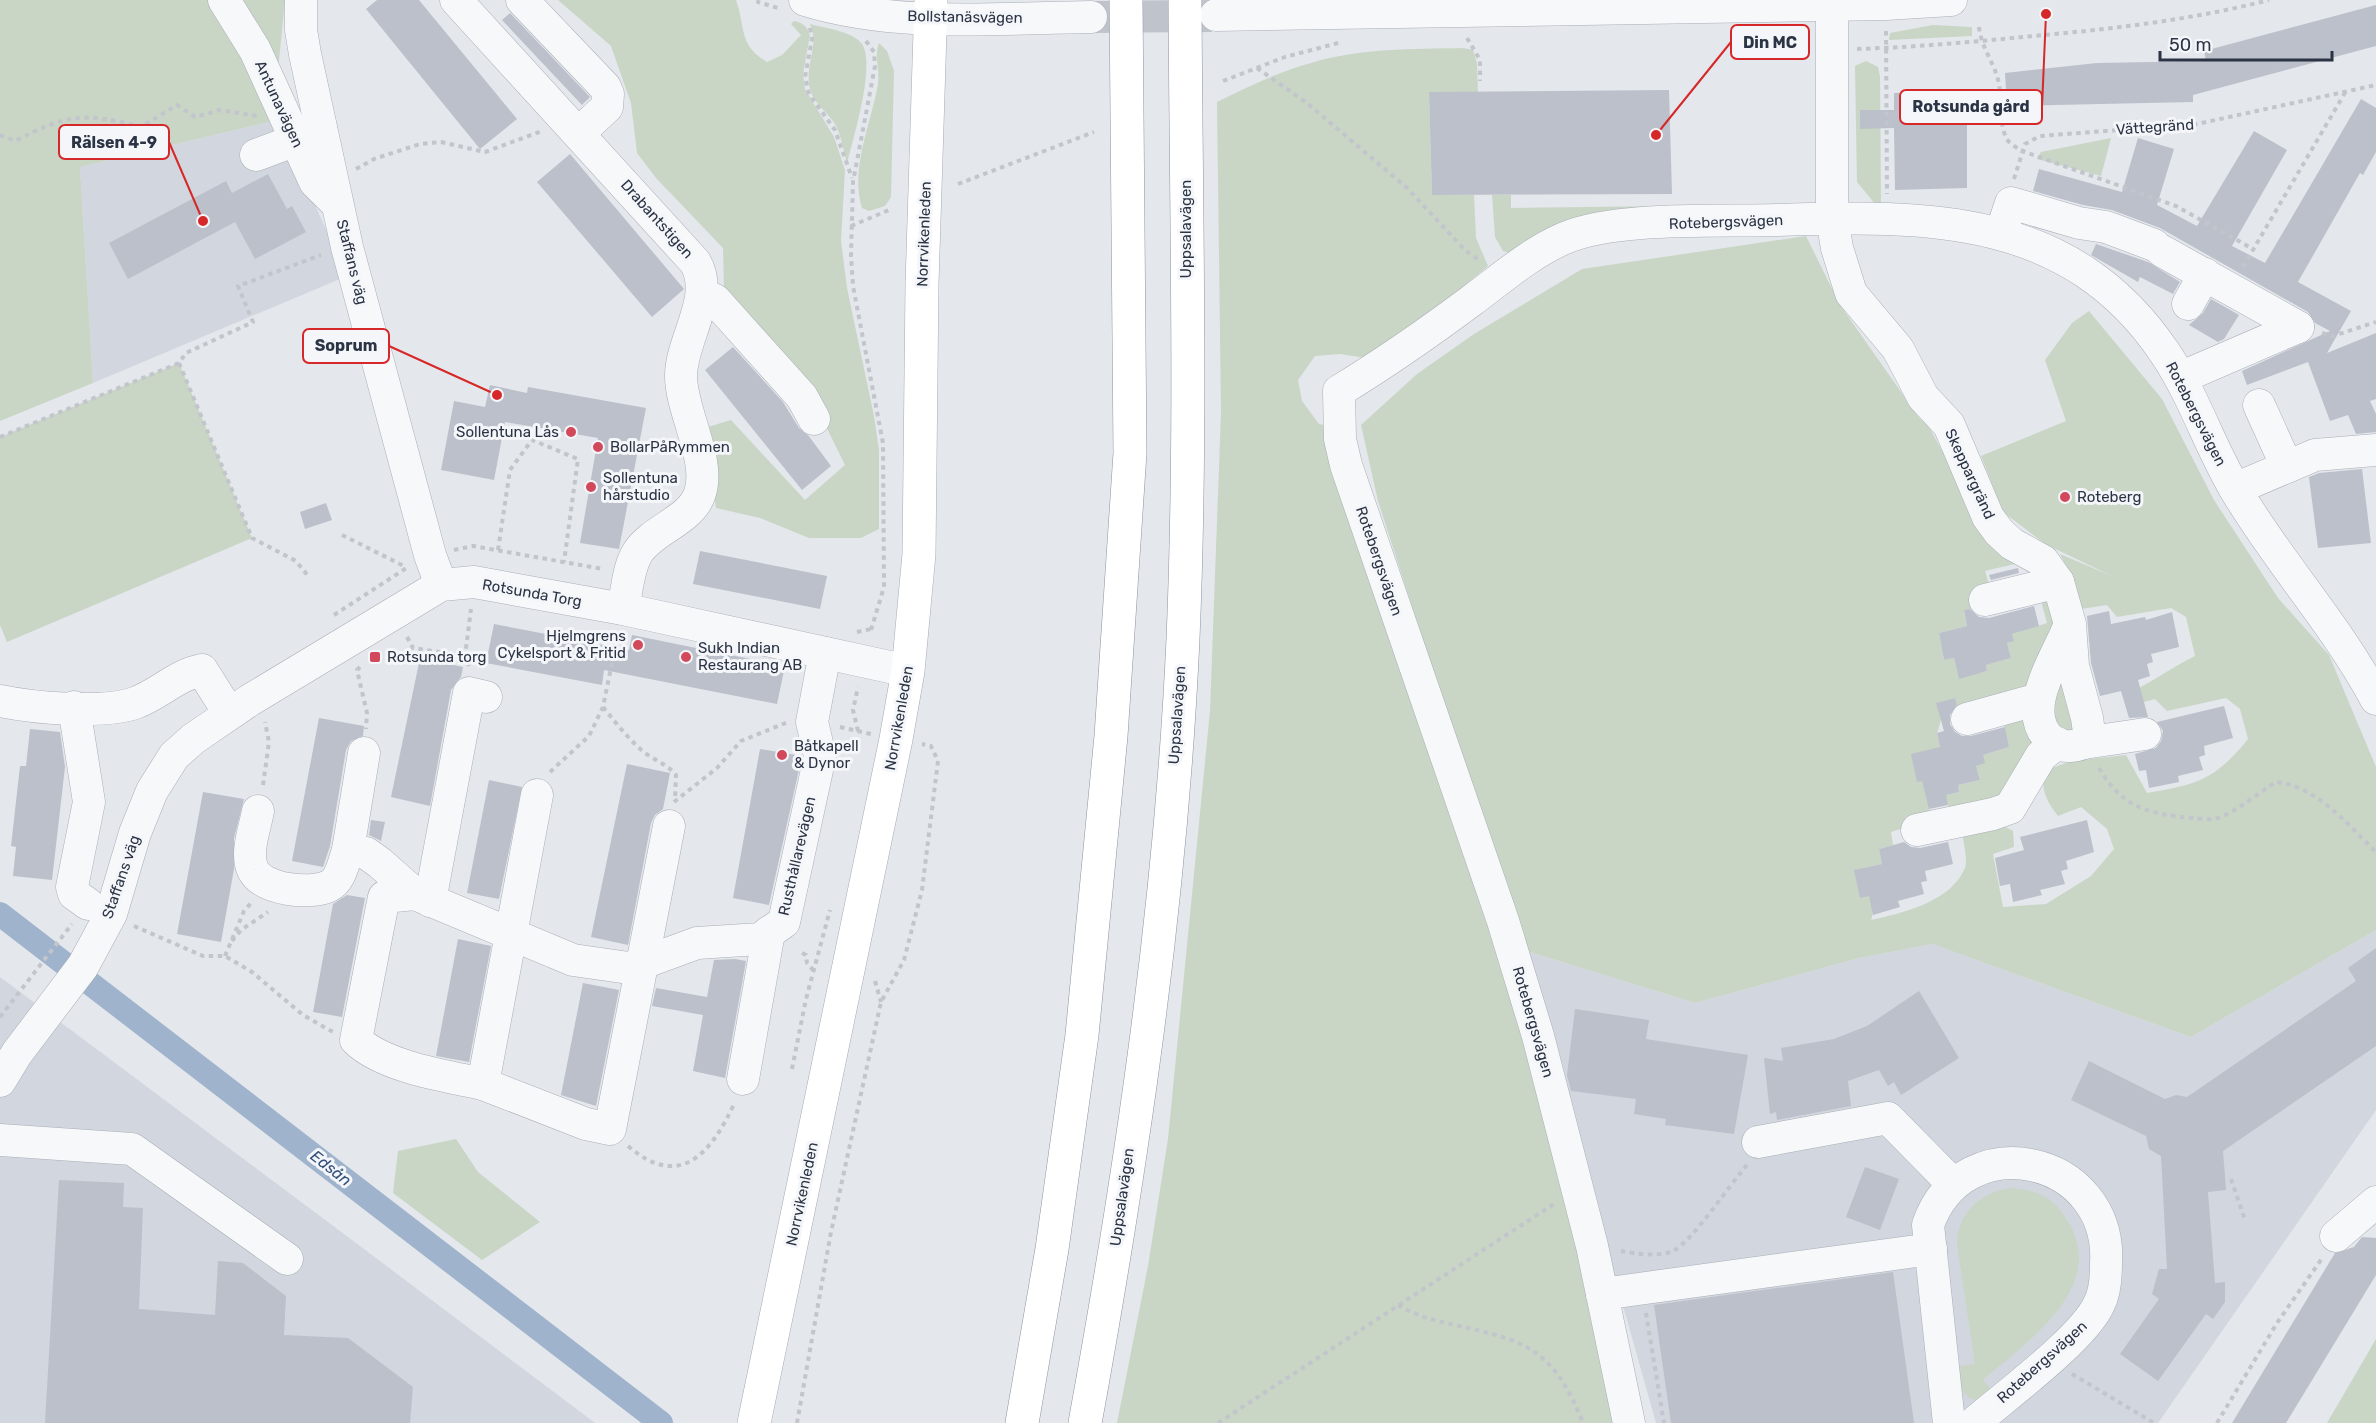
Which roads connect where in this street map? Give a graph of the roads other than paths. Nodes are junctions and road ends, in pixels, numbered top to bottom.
1 (224, 0) edge
2 (301, 0) edge
3 (522, 0) edge
4 (1126, 0) edge
5 (1185, 0) edge
6 (1951, 0) edge
7 (1832, 3) edge
8 (475, 5) edge
9 (931, 9) edge
10 (800, 11) edge
11 (1216, 15) tunnel mouth
12 (1091, 17) tunnel mouth
13 (579, 133) junction
14 (335, 191) junction
15 (1832, 218) junction
16 (2001, 233) junction
17 (2218, 282) junction
18 (702, 294) junction
19 (2188, 304) dead end
20 (2261, 306) junction
21 (2235, 354) junction
22 (2180, 378) junction
23 (2259, 405) dead end
24 (814, 419) dead end
25 (2376, 450) edge
26 (2287, 467) junction
27 (2235, 489) junction
28 (2058, 582) junction
29 (431, 590) junction
30 (1985, 600) dead end
31 (623, 609) junction
32 (2070, 624) junction
33 (825, 653) junction
34 (908, 671) junction
35 (486, 697) dead end
36 (2038, 699) junction
37 (2376, 699) edge
38 (0, 701) edge
39 (74, 707) junction
40 (239, 707) junction
41 (1967, 719) dead end
42 (2145, 734) dead end
43 (2070, 743) junction
44 (364, 753) road end
45 (537, 795) road end
46 (258, 811) road end
47 (672, 812) road end
48 (1917, 830) dead end
49 (348, 850) junction
50 (422, 897) junction
51 (99, 909) junction
52 (769, 932) junction
53 (512, 934) junction
54 (644, 962) junction
55 (743, 1079) road end
56 (0, 1081) edge
57 (483, 1084) junction
58 (0, 1140) edge
59 (1764, 1141) road end
60 (1953, 1184) junction
61 (2376, 1202) edge
62 (2336, 1236) road end
63 (1931, 1249) junction
64 (287, 1259) dead end
65 (1602, 1294) junction
66 (754, 1423) edge
67 (1022, 1423) edge
68 (1085, 1423) edge
69 (1629, 1423) edge
70 (1949, 1423) edge
71 (1974, 1423) edge

1 - 14 street, Antunavägen
2 - 14 street, Staffans väg
3 - 13 street
4 - 67 main road
5 - 68 main road, Uppsalavägen
6 - 7 street
7 - 11 street
7 - 15 street
8 - 13 street, Drabantstigen
9 - 10 street, Bollstanäsvägen
9 - 12 street, Bollstanäsvägen
9 - 34 main road, Norrvikenleden
13 - 18 street, Drabantstigen
14 - 29 street, Staffans väg
15 - 16 street, Rotebergsvägen
15 - 28 street, Skeppargränd
15 - 65 street, Rotebergsvägen
16 - 17 street
16 - 22 street, Rotebergsvägen
17 - 19 street
17 - 20 street
18 - 24 street
18 - 31 street, Drabantstigen
20 - 21 street
20 - 21 street
21 - 22 street
22 - 27 street, Rotebergsvägen
23 - 26 street
25 - 26 street
26 - 27 street
27 - 37 street, Rotebergsvägen
28 - 30 street
28 - 32 street, Skeppargränd
29 - 31 street, Rotsunda Torg
29 - 40 street, Staffans väg
31 - 33 street, Rotsunda Torg
32 - 36 street
32 - 43 street, Skeppargränd
33 - 34 street, Rotsunda Torg
33 - 52 street, Rusthållarevägen
34 - 66 main road, Norrvikenleden
35 - 50 street
36 - 41 street
36 - 43 street
38 - 39 street
39 - 40 street
39 - 51 street
40 - 51 street, Staffans väg
42 - 43 street
43 - 48 street
44 - 49 street
45 - 53 street
46 - 49 street
47 - 54 street
49 - 50 street
50 - 53 street, Rusthållarevägen
50 - 57 street
51 - 56 street, Staffans väg
52 - 54 street, Rusthållarevägen
52 - 55 street
53 - 54 street, Rusthållarevägen
53 - 57 street
54 - 57 street
58 - 64 street
59 - 60 street
60 - 63 street, Rotebergsvägen
60 - 71 street, Rotebergsvägen
61 - 62 street
63 - 65 street
63 - 70 street, Rotebergsvägen
65 - 69 street, Rotebergsvägen

